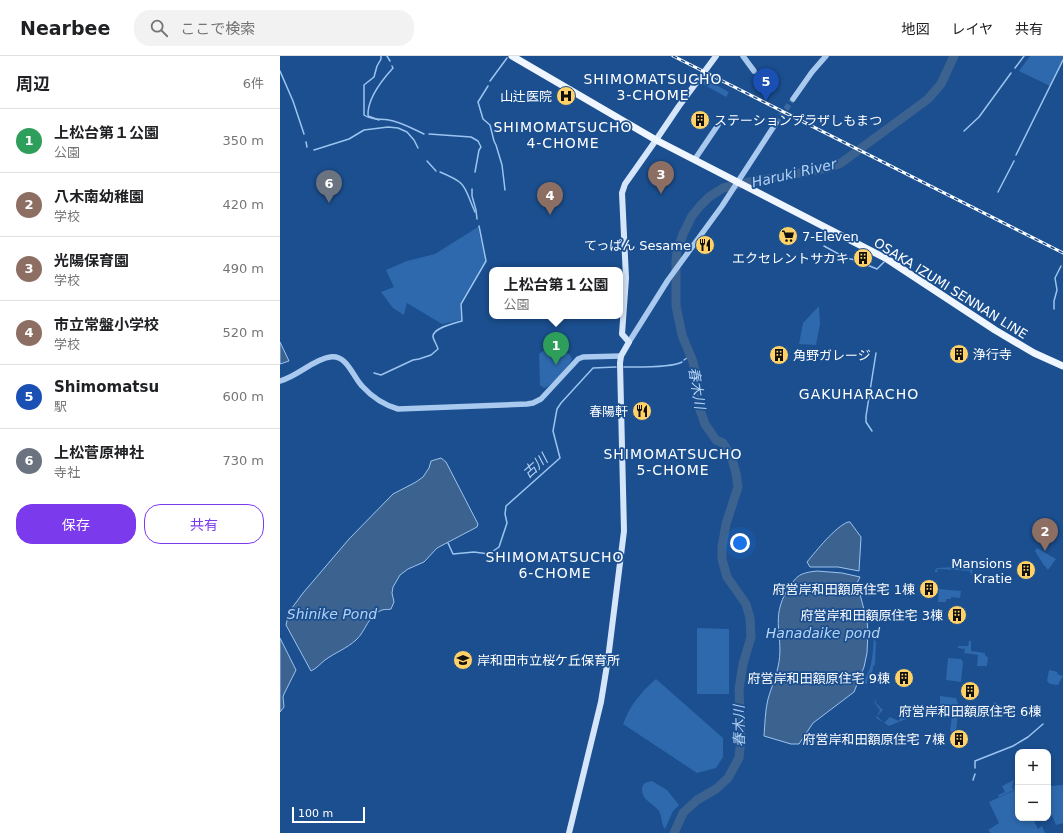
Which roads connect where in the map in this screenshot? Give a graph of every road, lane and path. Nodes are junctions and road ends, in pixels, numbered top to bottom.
1 (512, 56) edge
2 (716, 56) edge
3 (744, 56) edge
4 (826, 56) edge
5 (754, 71) dead end
6 (793, 99) tunnel mouth
7 (776, 123) tunnel mouth
8 (718, 125) dead end
9 (656, 140) junction
10 (695, 159) junction
11 (737, 179) junction
12 (629, 342) junction
13 (621, 356) junction
14 (1063, 366) edge
15 (280, 381) edge
16 (569, 833) edge

1 - 9 main road, OSAKA IZUMI SENNAN LINE
2 - 9 main road
3 - 5 street
4 - 6 street
7 - 11 street
8 - 10 street
9 - 10 main road, OSAKA IZUMI SENNAN LINE
9 - 12 main road
10 - 11 main road, OSAKA IZUMI SENNAN LINE
11 - 12 street
11 - 14 main road, OSAKA IZUMI SENNAN LINE
12 - 13 main road
13 - 15 street
13 - 16 main road

